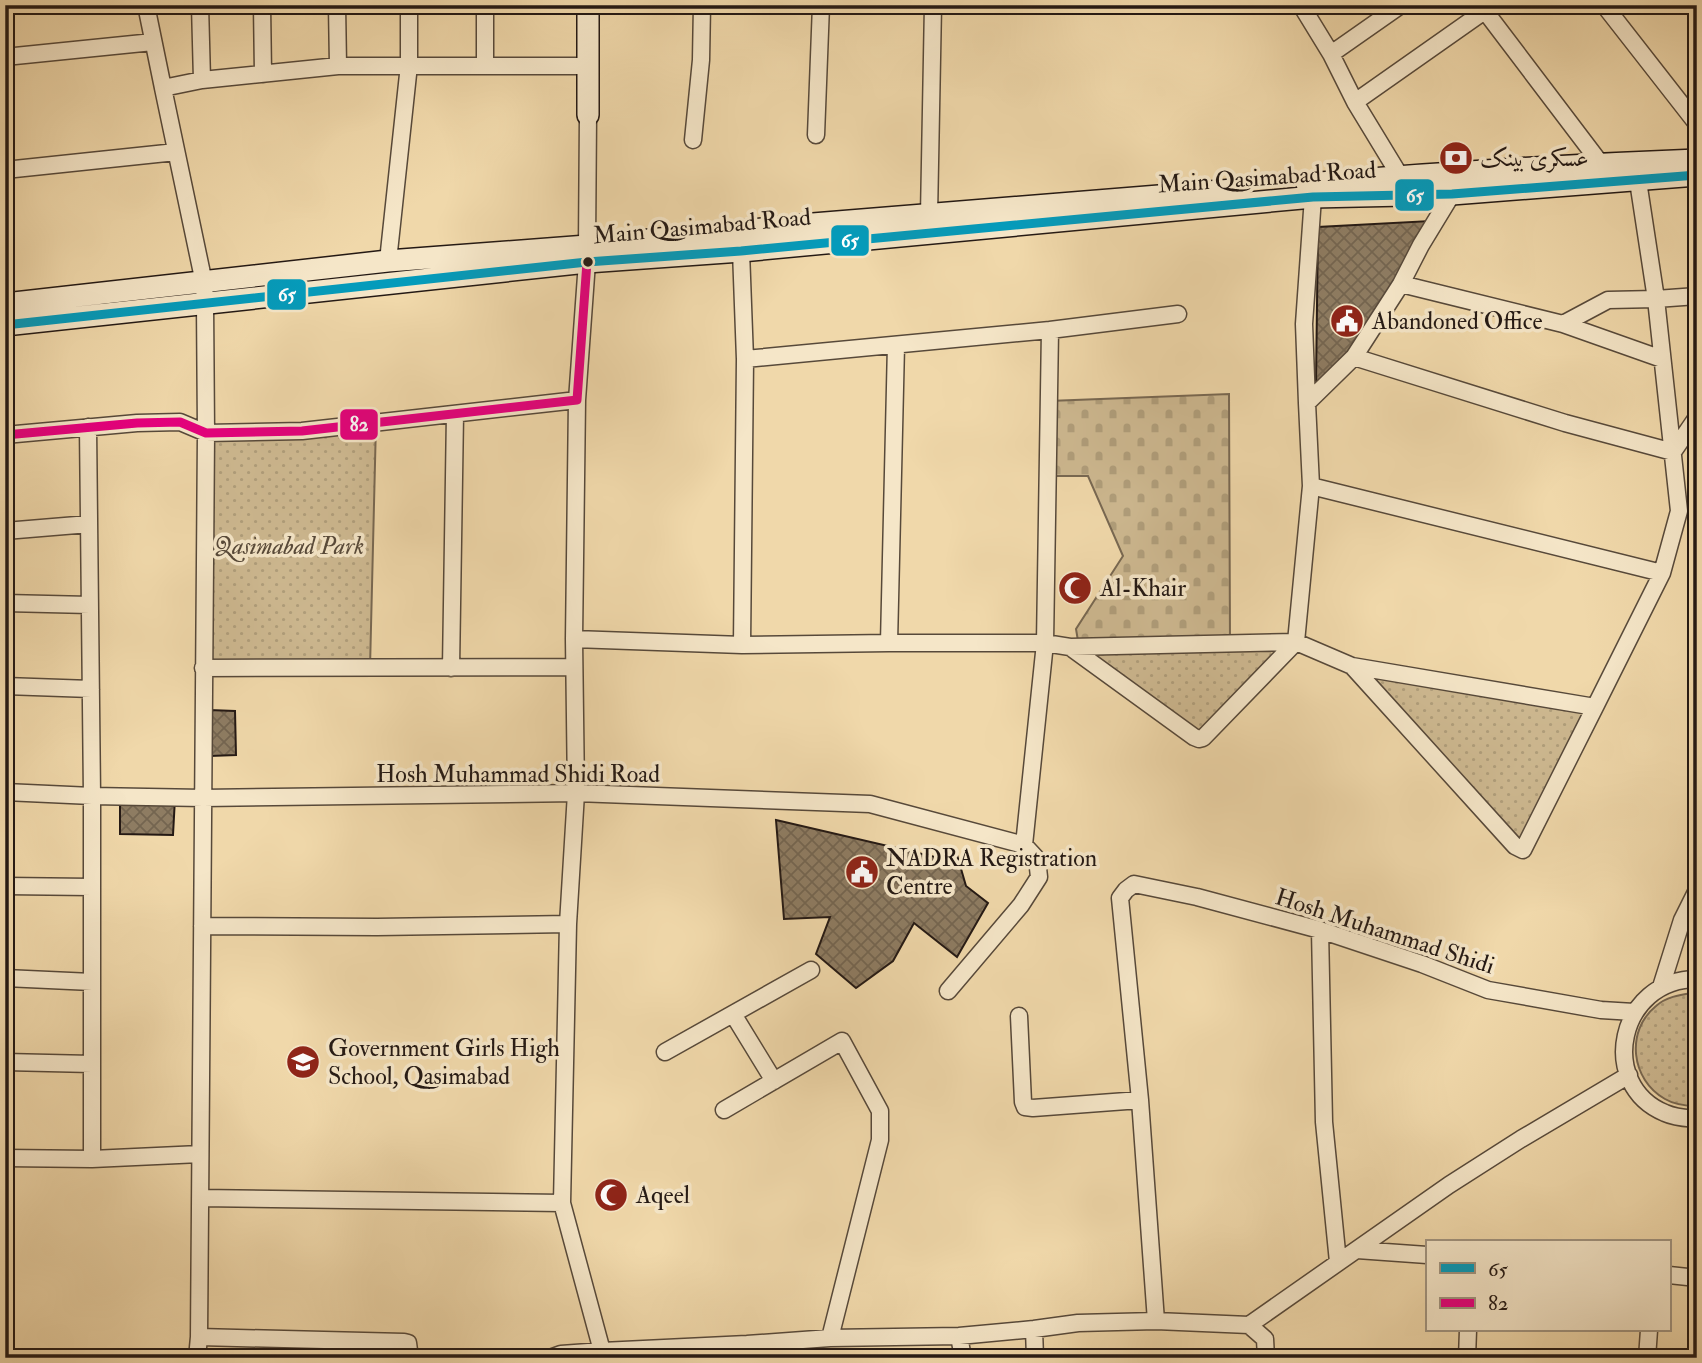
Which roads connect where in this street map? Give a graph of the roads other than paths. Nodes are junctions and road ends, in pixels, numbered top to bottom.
1 (146, 5) edge
2 (201, 5) edge
3 (262, 5) edge
4 (337, 5) edge
5 (409, 5) edge
6 (485, 5) edge
7 (588, 5) edge
8 (702, 5) edge
9 (821, 5) edge
10 (933, 5) edge
11 (1301, 5) edge
12 (1401, 5) edge
13 (1604, 5) edge
14 (1489, 8) edge
15 (153, 42) junction
16 (1331, 54) junction
17 (5, 57) edge
18 (409, 65) junction
19 (338, 66) junction
20 (485, 66) junction
21 (588, 66) junction
22 (262, 74) junction
23 (202, 80) junction
24 (163, 88) junction
25 (1355, 102) junction
26 (588, 116) joint
27 (1697, 124) edge
28 (816, 135) dead end
29 (693, 140) dead end
30 (176, 152) junction
31 (1697, 160) edge
32 (1601, 164) junction
33 (5, 170) edge
34 (1697, 175) edge
35 (1638, 181) junction
36 (1402, 185) junction
37 (1312, 190) junction
38 (1452, 194) junction
39 (929, 215) junction
40 (741, 251) junction
41 (587, 254) junction
42 (388, 261) junction
43 (1401, 284) junction
44 (204, 293) junction
45 (1697, 296) edge
46 (1656, 299) junction
47 (5, 304) edge
48 (1178, 314) dead end
49 (1563, 324) junction
50 (5, 325) edge
51 (1050, 330) junction
52 (895, 345) junction
53 (1354, 357) junction
54 (745, 359) junction
55 (1662, 359) junction
56 (577, 400) junction
57 (1307, 403) junction
58 (455, 414) junction
59 (1697, 416) edge
60 (88, 427) junction
61 (206, 433) junction
62 (5, 435) edge
63 (1673, 452) junction
64 (1311, 486) junction
65 (89, 524) junction
66 (5, 531) edge
67 (1661, 573) junction
68 (5, 603) edge
69 (90, 605) junction
70 (574, 639) junction
71 (1296, 642) junction
72 (889, 643) junction
73 (1045, 643) junction
74 (742, 645) junction
75 (1070, 647) junction
76 (1352, 666) junction
77 (574, 667) junction
78 (203, 668) junction
79 (452, 668) junction
80 (5, 686) edge
81 (91, 690) junction
82 (1595, 707) junction
83 (5, 792) edge
84 (576, 793) junction
85 (92, 796) junction
86 (203, 798) junction
87 (1024, 845) junction
88 (5, 886) edge
89 (92, 887) junction
90 (1697, 890) edge
91 (568, 924) junction
92 (202, 926) junction
93 (1320, 930) junction
94 (811, 970) dead end
95 (5, 978) edge
96 (1697, 979) edge
97 (92, 982) junction
98 (1661, 987) junction
99 (948, 991) dead end
100 (1634, 1012) junction
101 (733, 1014) junction
102 (1019, 1016) dead end
103 (665, 1052) dead end
104 (5, 1062) edge
105 (92, 1064) junction
106 (1629, 1075) junction
107 (774, 1081) junction
108 (1140, 1100) junction
109 (724, 1110) dead end
110 (1697, 1119) edge
111 (200, 1154) junction
112 (5, 1158) edge
113 (92, 1159) junction
114 (200, 1198) junction
115 (562, 1203) junction
116 (1357, 1250) junction
117 (1426, 1255) edge
118 (1338, 1262) junction
119 (1670, 1275) edge
120 (1697, 1278) edge
121 (1156, 1321) junction
122 (1249, 1325) junction
123 (1034, 1329) junction
124 (1468, 1332) edge
125 (1649, 1332) edge
126 (960, 1336) junction
127 (199, 1337) junction
128 (830, 1338) junction
129 (602, 1350) junction
130 (197, 1358) edge
131 (410, 1358) edge
132 (550, 1358) edge
133 (963, 1358) edge
134 (1035, 1358) edge
135 (1266, 1358) edge
136 (1467, 1358) edge
137 (1647, 1358) edge

1 - 15 street
2 - 23 street
3 - 22 street
4 - 19 street
5 - 18 street
6 - 20 street
7 - 21 main road
8 - 29 street
9 - 28 street
10 - 39 street
11 - 16 street
12 - 16 street
13 - 27 street
14 - 25 street
14 - 32 street
15 - 17 street
15 - 24 street
16 - 25 street
18 - 19 street
18 - 20 street
18 - 42 street
19 - 22 street
20 - 21 street
21 - 26 main road
22 - 23 street
23 - 24 street
24 - 30 street
25 - 36 street
26 - 41 street
30 - 33 street
30 - 44 street
31 - 32 main road, Main Qasimabad Road
32 - 36 main road, Main Qasimabad Road
34 - 35 main road, Main Qasimabad Road
35 - 38 main road, Main Qasimabad Road
35 - 46 street
36 - 37 main road, Main Qasimabad Road
36 - 38 main road, Main Qasimabad Road
37 - 39 main road, Main Qasimabad Road
37 - 40 main road, Main Qasimabad Road
37 - 57 street
38 - 43 street
39 - 41 main road, Main Qasimabad Road
40 - 41 main road, Main Qasimabad Road
40 - 54 street
41 - 42 main road, Main Qasimabad Road
41 - 44 main road, Main Qasimabad Road
41 - 56 street
42 - 44 main road, Main Qasimabad Road
43 - 49 street
43 - 53 street
44 - 47 main road, Main Qasimabad Road
44 - 50 main road, Main Qasimabad Road
44 - 61 street
45 - 46 street
46 - 49 street
46 - 55 street
48 - 51 street
49 - 55 street
51 - 52 street
51 - 73 street
52 - 54 street
52 - 72 street
53 - 57 street
53 - 63 street
54 - 74 street
55 - 63 street
56 - 58 street
56 - 70 street
57 - 64 street
58 - 61 street
58 - 79 street
59 - 63 street
60 - 61 street
60 - 62 street
60 - 65 street
61 - 78 street
63 - 67 street
64 - 67 street
64 - 71 street
65 - 66 street
65 - 69 street
67 - 82 street
68 - 69 street
69 - 81 street
70 - 74 street
70 - 77 street
71 - 75 street
71 - 75 street
71 - 76 street
72 - 73 street
72 - 74 street
73 - 75 street
73 - 87 street
76 - 82 street
76 - 82 street
77 - 79 street
77 - 84 street
78 - 79 street
78 - 86 street
80 - 81 street
81 - 85 street
83 - 85 street, Hosh Muhammad Shidi Road
84 - 86 street, Hosh Muhammad Shidi Road
84 - 87 street, Hosh Muhammad Shidi Road
84 - 91 street
85 - 86 street, Hosh Muhammad Shidi Road
85 - 89 street
86 - 92 street
87 - 99 street
88 - 89 street
89 - 97 street
90 - 98 street
91 - 92 street
91 - 115 street
92 - 111 street
93 - 100 street, Hosh Muhammad Shidi
93 - 108 street, Hosh Muhammad Shidi
93 - 118 street
94 - 101 street
95 - 97 street
96 - 98 street
97 - 105 street
98 - 100 street
100 - 106 street
101 - 103 street
101 - 107 street
102 - 108 street
104 - 105 street
105 - 113 street
106 - 110 street
106 - 116 street
107 - 109 street
107 - 128 street
108 - 121 street
111 - 113 street
111 - 114 street
112 - 113 street
114 - 115 street
114 - 127 street
115 - 129 street
116 - 117 street
116 - 118 street
118 - 122 street
119 - 120 street
121 - 122 street
121 - 123 street
122 - 135 street
123 - 126 street
123 - 134 street
124 - 136 street
125 - 137 street
126 - 128 street
126 - 133 street
127 - 130 street
127 - 131 street
128 - 129 street
129 - 132 street

